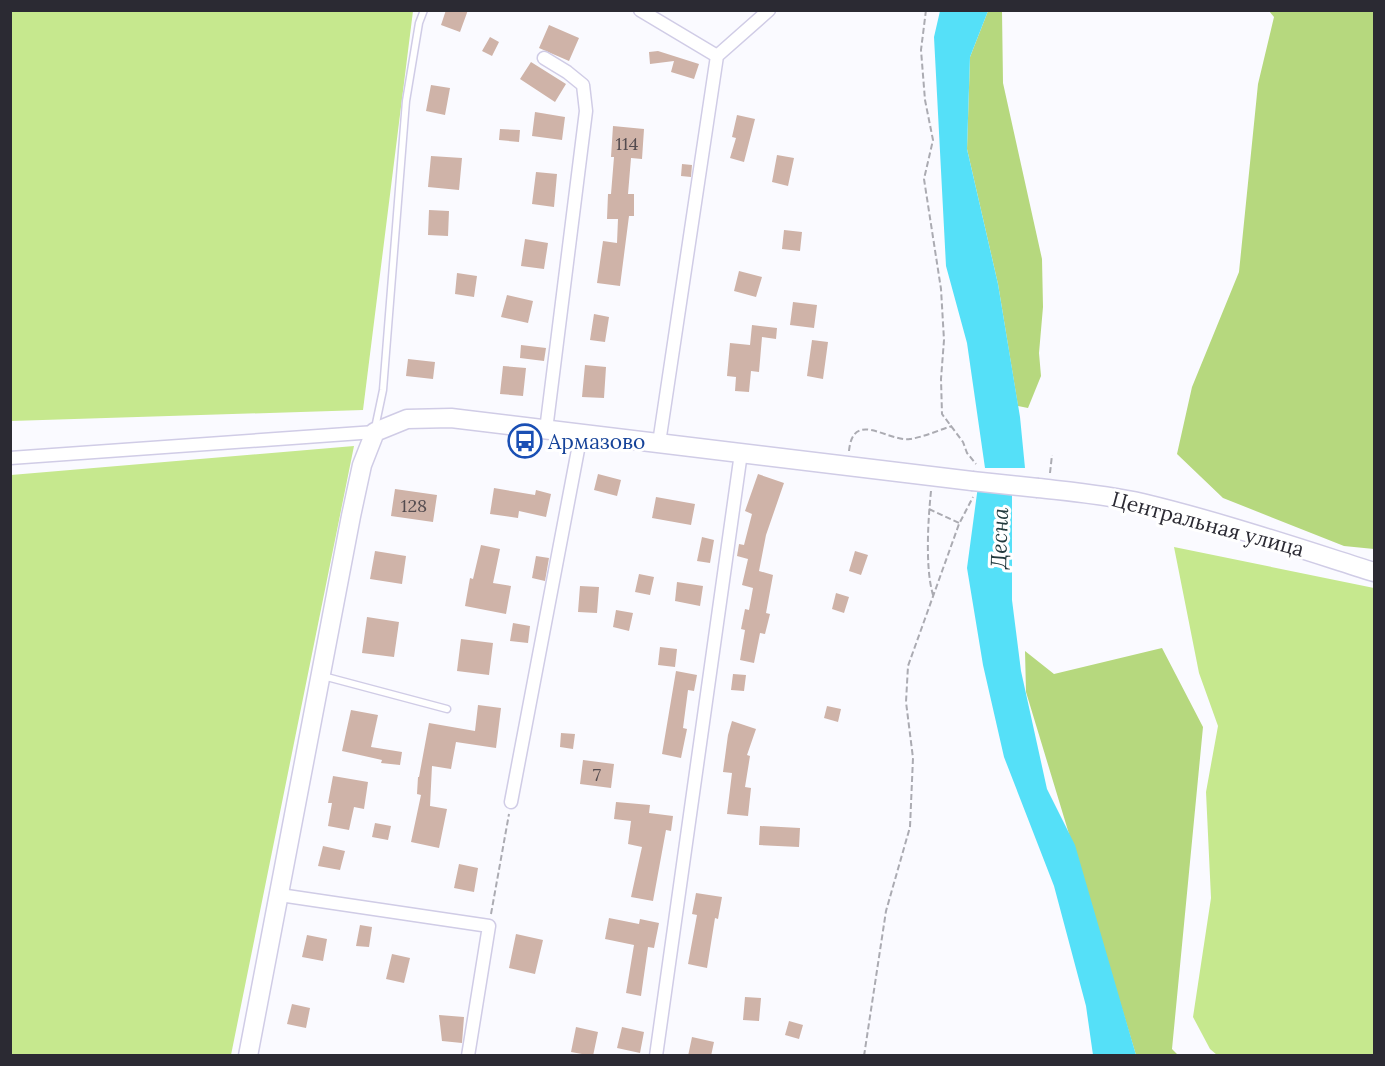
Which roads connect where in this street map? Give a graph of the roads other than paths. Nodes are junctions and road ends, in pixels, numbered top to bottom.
1 (424, 10) edge
2 (640, 10) edge
3 (769, 10) edge
4 (717, 56) junction
5 (544, 58) dead end
6 (546, 430) junction
7 (375, 432) junction
8 (581, 434) junction
9 (659, 443) junction
10 (741, 453) junction
11 (10, 458) edge
12 (1374, 572) edge
13 (320, 675) junction
14 (447, 709) dead end
15 (511, 802) road end
16 (280, 895) junction
17 (248, 1056) edge
18 (468, 1056) edge
19 (656, 1056) edge

1 - 7 lane
2 - 4 street
3 - 4 street
4 - 9 street
5 - 6 street
6 - 7 street, Центральная улица
6 - 8 street, Центральная улица
7 - 11 street
7 - 13 street
8 - 9 street, Центральная улица
8 - 15 street
9 - 10 street, Центральная улица
10 - 12 street, Центральная улица, bridge
10 - 19 street
13 - 14 lane
13 - 16 street
16 - 17 street
16 - 18 street

